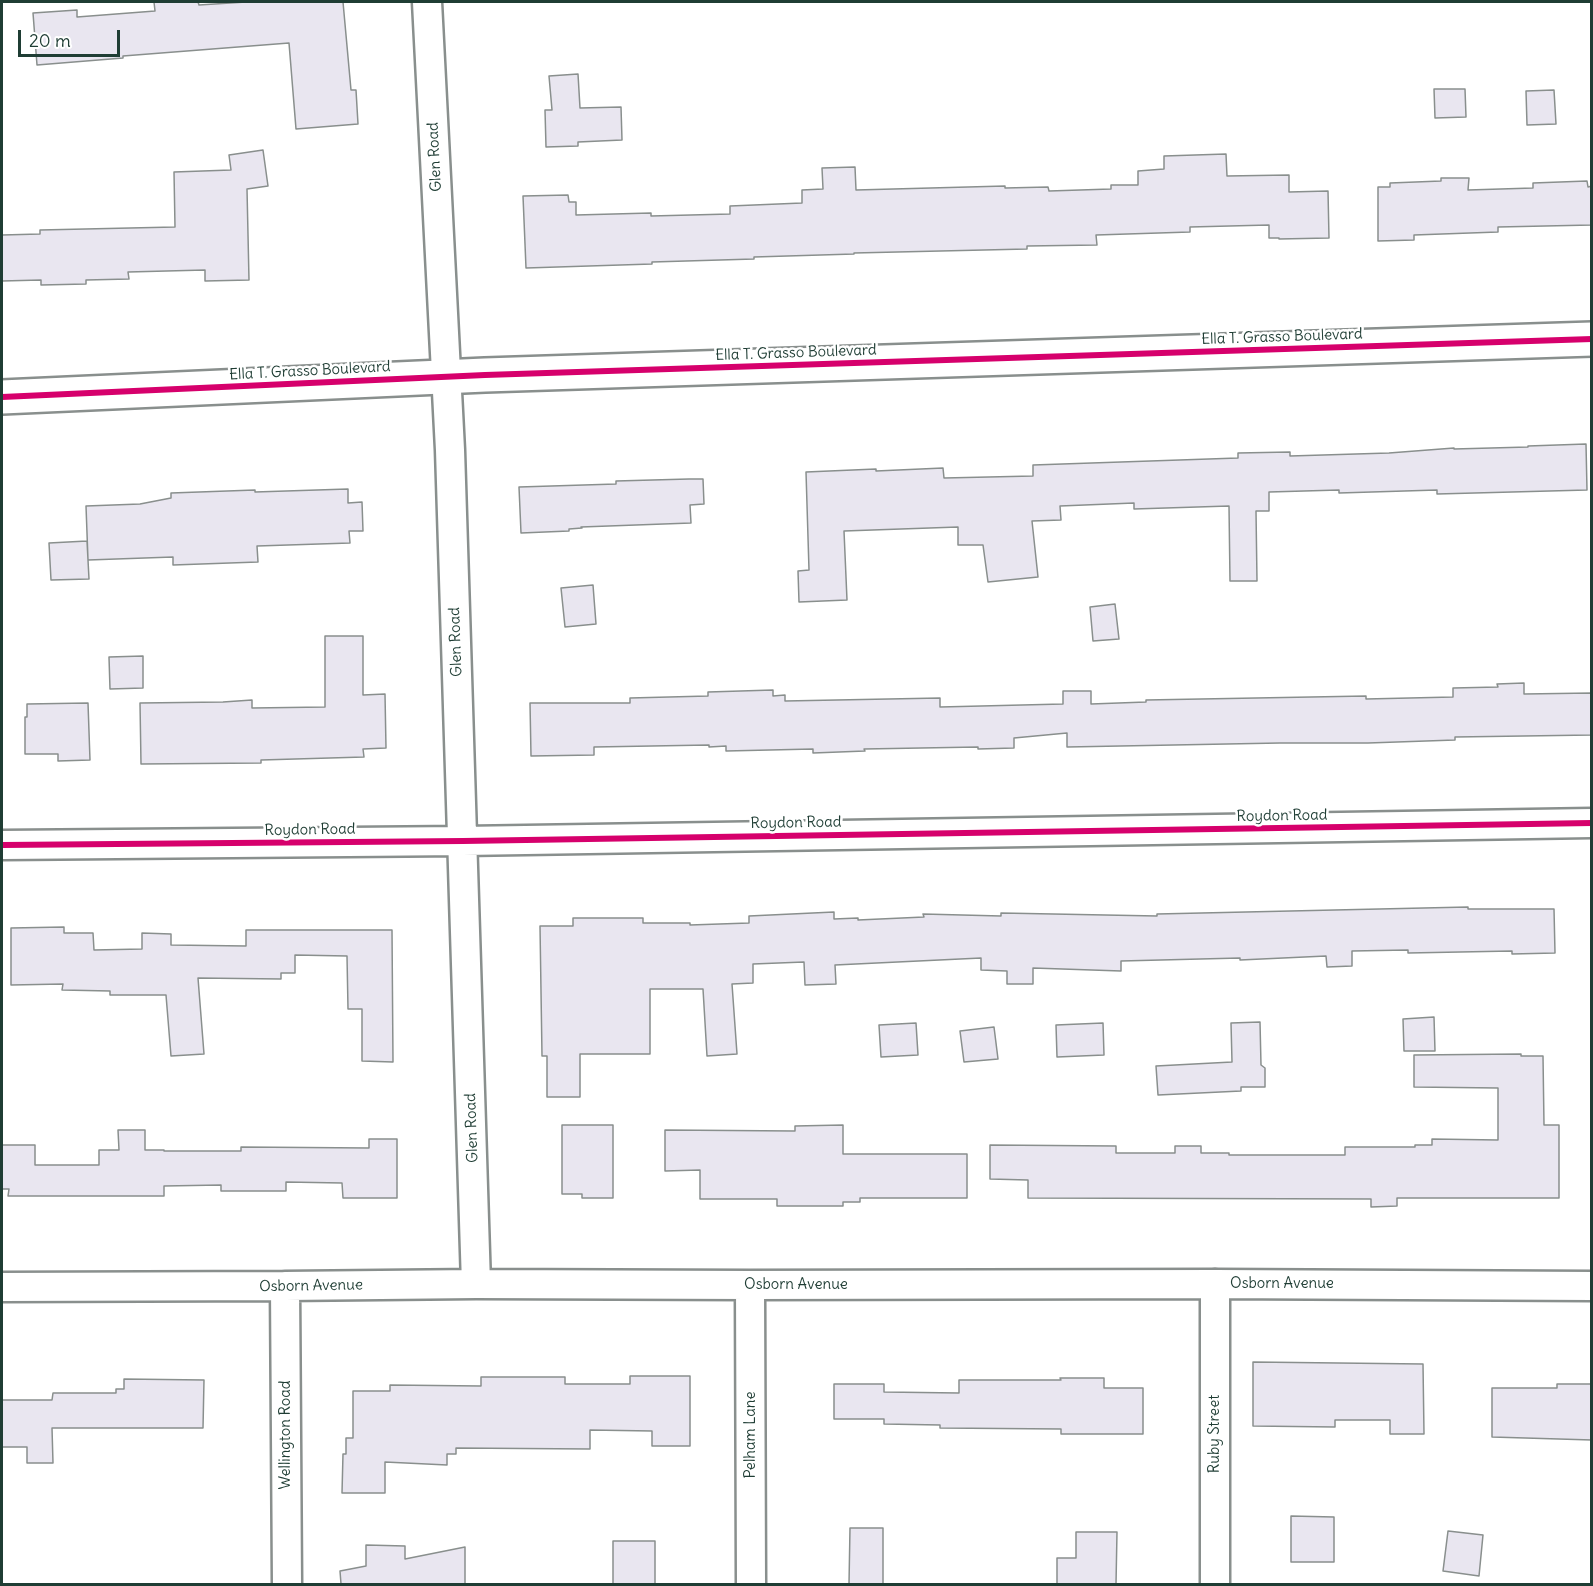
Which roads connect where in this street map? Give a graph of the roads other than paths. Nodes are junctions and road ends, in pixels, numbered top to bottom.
1 (427, 2) edge
2 (1592, 339) edge
3 (447, 377) junction
4 (2, 397) edge
5 (1592, 823) edge
6 (463, 841) junction
7 (2, 845) edge
8 (476, 1284) junction
9 (1215, 1284) junction
10 (750, 1285) junction
11 (285, 1286) junction
12 (1592, 1286) edge
13 (2, 1287) edge
14 (286, 1584) edge
15 (752, 1584) edge
16 (1215, 1584) edge

1 - 3 street, Glen Road
2 - 3 main road, Ella T. Grasso Boulevard
3 - 4 main road, Ella T. Grasso Boulevard
3 - 6 street, Glen Road
5 - 6 street, Roydon Road
6 - 7 street, Roydon Road
6 - 8 street, Glen Road
8 - 10 street, Osborn Avenue
8 - 11 street, Osborn Avenue
9 - 10 street, Osborn Avenue
9 - 12 street, Osborn Avenue
9 - 16 street, Ruby Street
10 - 15 street, Pelham Lane
11 - 13 street, Osborn Avenue
11 - 14 street, Wellington Road

